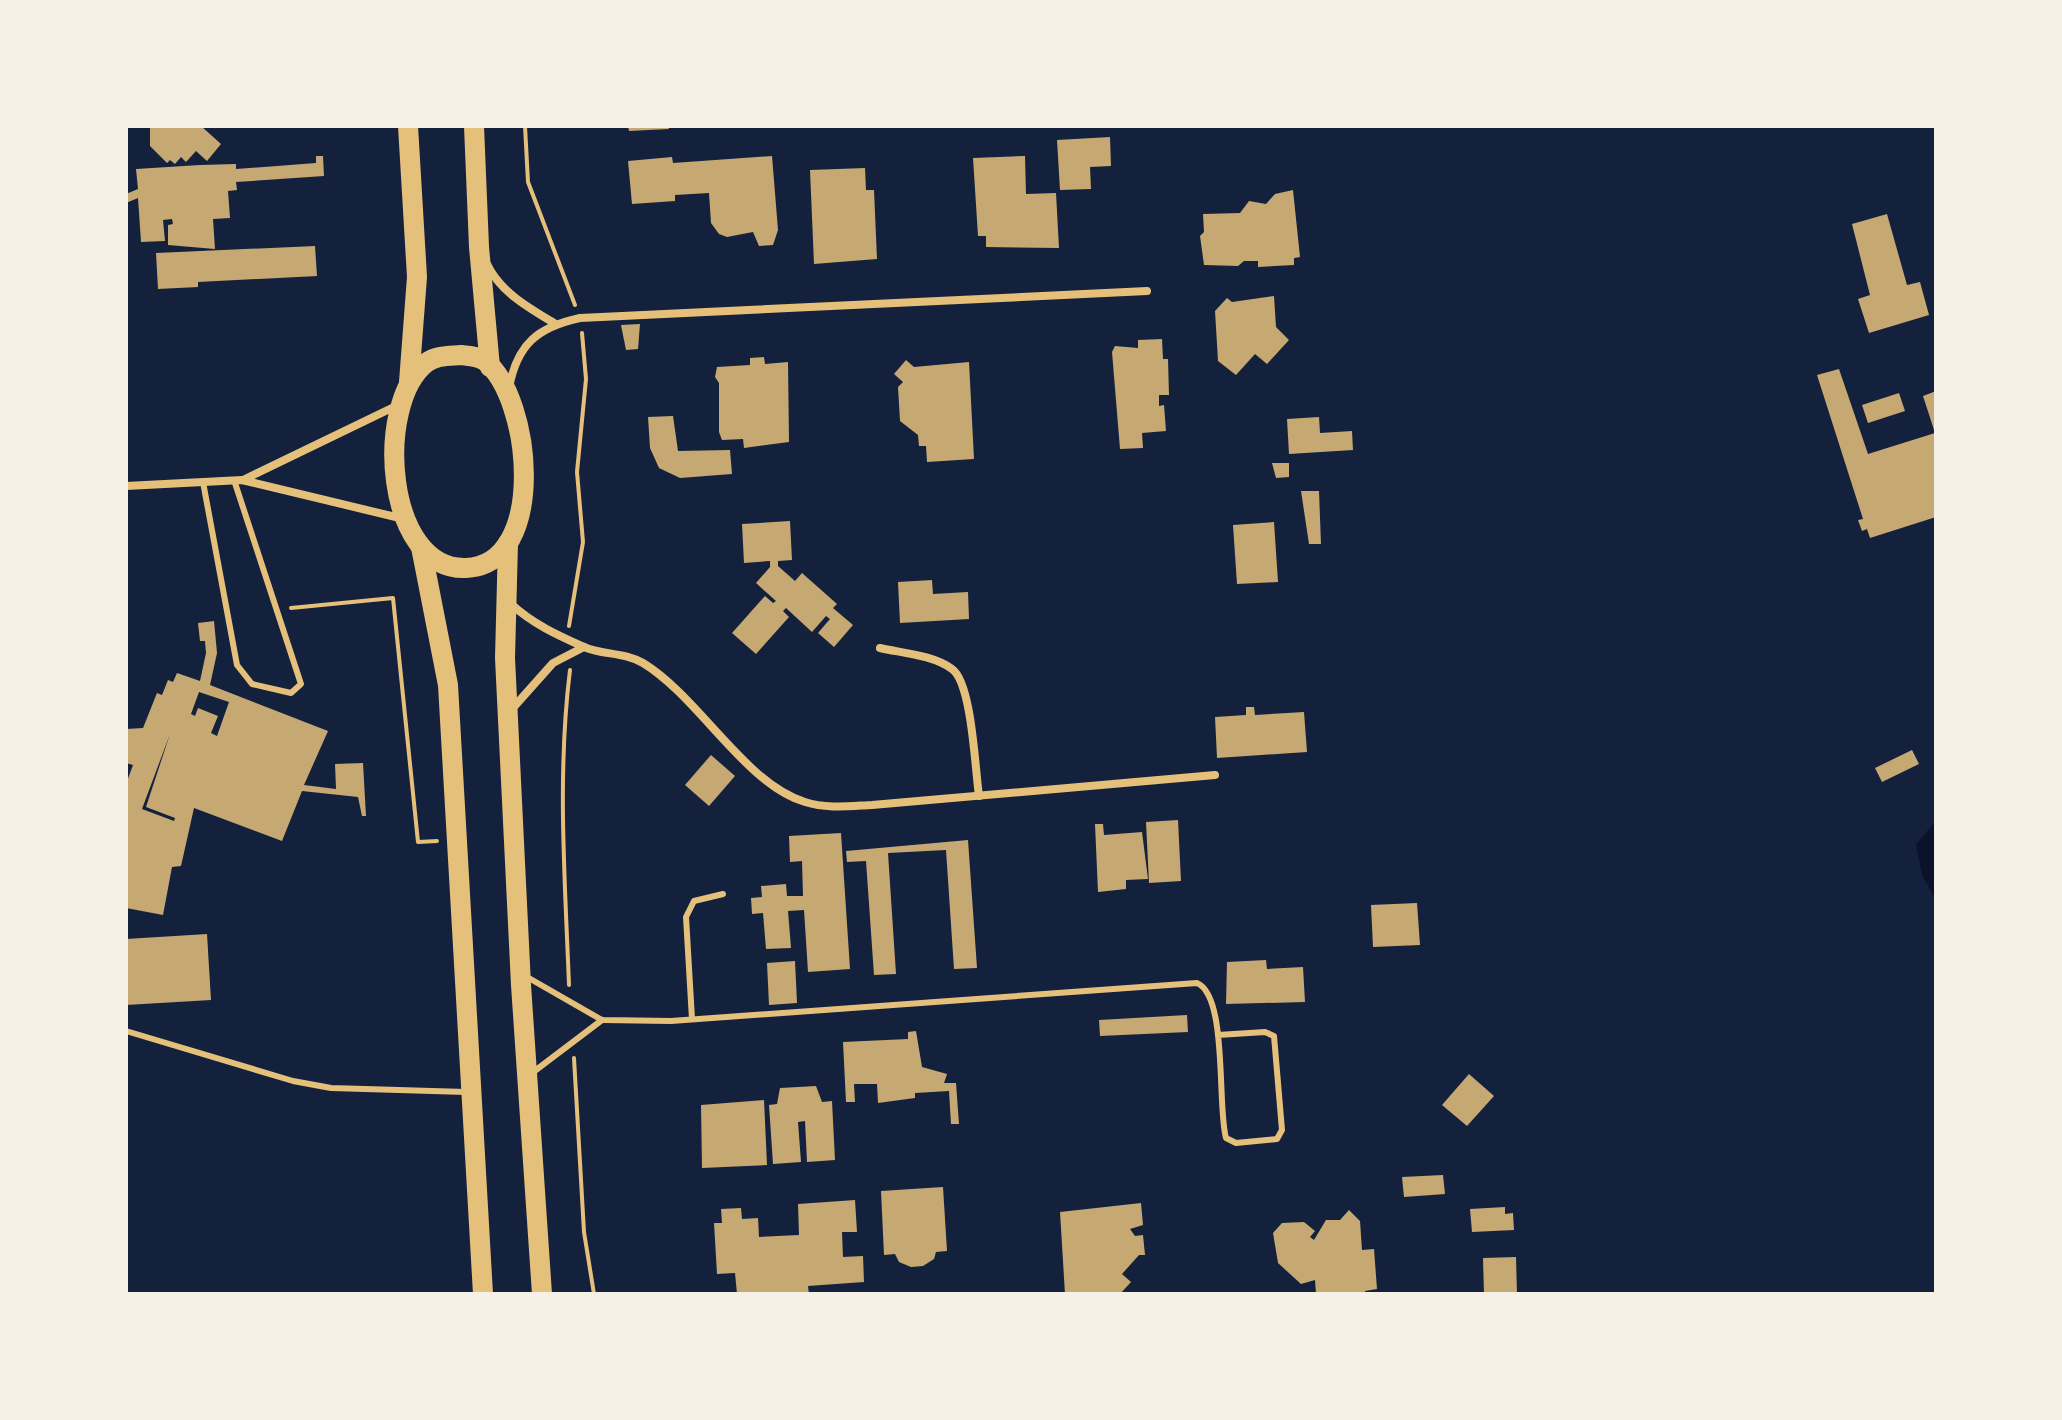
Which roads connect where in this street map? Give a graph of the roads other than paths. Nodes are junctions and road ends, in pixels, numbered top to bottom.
1 (408, 126) edge
2 (474, 126) edge
3 (479, 247) junction
4 (1147, 291) dead end
5 (554, 323) junction
6 (490, 367) junction
7 (409, 382) junction
8 (508, 397) junction
9 (400, 404) junction
10 (238, 480) junction
11 (203, 482) junction
12 (126, 486) edge
13 (405, 519) junction
14 (508, 543) junction
15 (421, 547) junction
16 (504, 598) junction
17 (584, 647) junction
18 (880, 648) dead end
19 (509, 713) junction
20 (1215, 775) dead end
21 (979, 796) junction
22 (723, 894) dead end
23 (520, 974) junction
24 (692, 1019) junction
25 (602, 1020) junction
26 (126, 1031) edge
27 (1218, 1035) junction
28 (527, 1077) junction
29 (469, 1092) junction
30 (544, 1289) edge
31 (483, 1294) edge

1 - 7 main road
2 - 3 main road
3 - 5 street
3 - 6 main road
4 - 5 street
5 - 8 street
6 - 7 main road
6 - 8 main road
7 - 9 main road
8 - 14 main road
9 - 10 street
9 - 13 main road
10 - 11 street
10 - 11 lane
10 - 13 street
11 - 12 street
13 - 15 main road
14 - 15 main road
14 - 16 main road
15 - 29 main road
16 - 17 street
16 - 19 main road
17 - 19 street
17 - 21 street
18 - 21 street
19 - 23 main road
20 - 21 street
22 - 24 lane
23 - 25 lane
23 - 28 main road
24 - 25 lane
24 - 27 lane
25 - 28 lane
26 - 29 lane
27 - 27 lane
28 - 30 main road
29 - 31 main road

